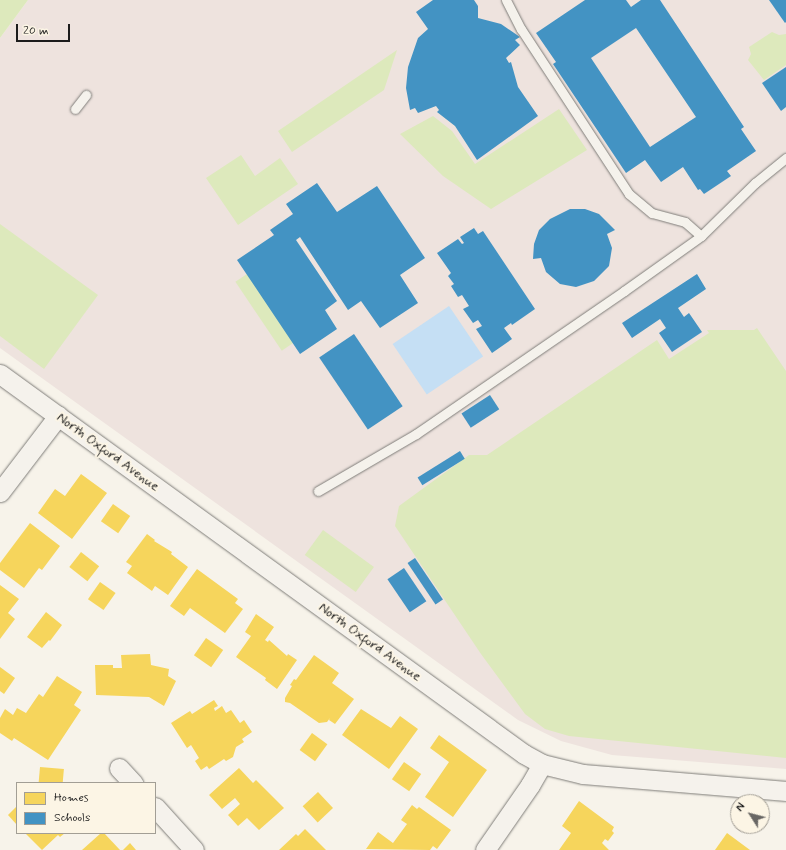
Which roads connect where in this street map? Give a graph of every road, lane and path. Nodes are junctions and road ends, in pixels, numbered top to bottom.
1 (506, 0) edge
2 (86, 95) dead end
3 (75, 110) dead end
4 (786, 158) edge
5 (701, 236) junction
6 (0, 374) edge
7 (58, 416) junction
8 (318, 491) dead end
9 (0, 492) edge
10 (542, 764) junction
11 (119, 768) dead end
12 (132, 782) edge
13 (786, 791) edge
14 (156, 808) edge
15 (194, 850) edge
16 (485, 850) edge

1 - 5 lane
2 - 3 lane
4 - 5 lane
5 - 8 lane
6 - 7 street, North Oxford Avenue
7 - 9 street
7 - 10 street, North Oxford Avenue
10 - 13 street, North Oxford Avenue
10 - 16 street
11 - 12 street
14 - 15 street

